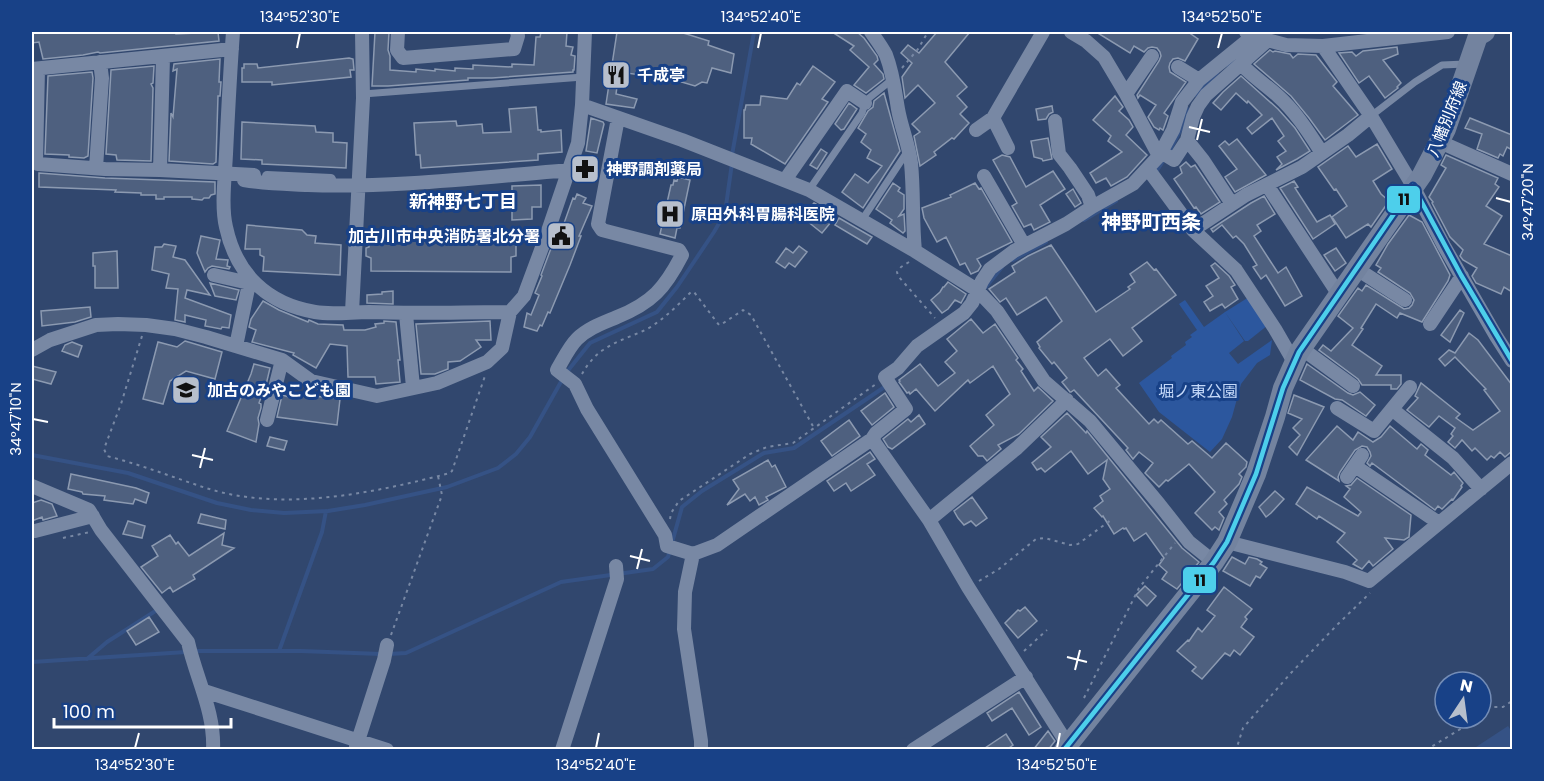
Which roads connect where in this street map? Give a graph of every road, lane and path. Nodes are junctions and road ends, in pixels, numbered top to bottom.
1 (232, 32) edge
2 (362, 32) edge
3 (398, 32) edge
4 (518, 32) edge
5 (585, 32) edge
6 (872, 32) edge
7 (928, 32) edge
8 (1043, 32) edge
9 (1071, 32) edge
10 (1448, 32) edge
11 (1476, 33) edge
12 (1256, 35) edge
13 (1323, 46) junction
14 (232, 49) junction
15 (1152, 56) dead end
16 (163, 57) junction
17 (100, 63) junction
18 (1241, 64) junction
19 (1468, 64) junction
20 (1178, 67) dead end
21 (35, 69) edge
22 (583, 77) junction
23 (894, 78) junction
24 (1199, 80) junction
25 (363, 94) junction
26 (1126, 94) junction
27 (865, 102) junction
28 (582, 105) junction
29 (1371, 116) junction
30 (618, 118) junction
31 (993, 118) junction
32 (1055, 121) dead end
33 (976, 129) dead end
34 (1187, 140) junction
35 (1440, 142) junction
36 (1008, 148) dead end
37 (908, 150) junction
38 (1322, 153) junction
39 (1160, 154) junction
40 (96, 168) junction
41 (160, 170) junction
42 (570, 170) junction
43 (225, 174) junction
44 (1152, 174) junction
45 (1512, 174) edge
46 (267, 176) joint
47 (984, 176) dead end
48 (244, 180) dead end
49 (785, 180) junction
50 (1267, 185) junction
51 (355, 186) junction
52 (1413, 186) junction
53 (809, 190) junction
54 (1232, 204) junction
55 (1092, 207) junction
56 (862, 220) junction
57 (1193, 230) junction
58 (1024, 245) junction
59 (917, 253) junction
60 (1357, 269) junction
61 (214, 275) dead end
62 (1462, 276) junction
63 (250, 281) junction
64 (977, 290) junction
65 (1339, 295) junction
66 (1405, 300) dead end
67 (352, 312) junction
68 (510, 312) junction
69 (406, 314) junction
70 (1430, 324) dead end
71 (146, 325) junction
72 (943, 327) junction
73 (236, 346) junction
74 (32, 350) edge
75 (1298, 355) junction
76 (282, 360) junction
77 (1512, 361) edge
78 (487, 362) junction
79 (885, 377) junction
80 (575, 384) junction
81 (1353, 386) dead end
82 (413, 387) junction
83 (1410, 387) dead end
84 (1067, 400) junction
85 (1337, 408) dead end
86 (1393, 410) junction
87 (267, 420) dead end
88 (814, 428) junction
89 (872, 439) junction
90 (1512, 463) edge
91 (1355, 466) dead end
92 (438, 478) junction
93 (32, 486) edge
94 (1481, 489) junction
95 (93, 516) junction
96 (929, 520) junction
97 (1111, 520) dead end
98 (1439, 523) junction
99 (101, 530) junction
100 (35, 531) dead end
101 (1183, 534) junction
102 (55, 540) dead end
103 (1227, 542) junction
104 (676, 546) junction
105 (1214, 562) junction
106 (617, 573) dead end
107 (1369, 581) junction
108 (968, 587) junction
109 (1047, 630) dead end
110 (387, 645) joint
111 (1015, 659) junction
112 (1026, 677) junction
113 (204, 691) junction
114 (1084, 700) dead end
115 (1512, 701) edge
116 (1493, 707) edge
117 (1459, 730) edge
118 (357, 745) edge
119 (1066, 747) edge
120 (213, 750) edge
121 (387, 750) edge
122 (562, 750) edge
123 (701, 750) edge
124 (913, 750) edge
125 (1233, 750) edge
126 (1426, 750) edge

1 - 14 street
2 - 25 street
3 - 4 street
5 - 22 street
6 - 23 street
7 - 23 path
8 - 31 street
9 - 26 street
10 - 13 street
11 - 19 main road, 八幡別府線
12 - 13 street
12 - 18 street
12 - 24 street
13 - 29 street
14 - 16 street
14 - 43 street
15 - 26 street
16 - 17 street
16 - 41 street
17 - 21 street
17 - 40 street
18 - 34 street
18 - 38 street
19 - 29 lane
19 - 35 main road, 八幡別府線
20 - 24 street
21 - 40 street
22 - 25 lane
22 - 28 street
23 - 27 lane
23 - 37 street
24 - 39 street
25 - 51 street
26 - 39 street
27 - 49 street
27 - 53 lane
28 - 30 street
28 - 42 street
29 - 38 street
29 - 52 street
30 - 49 street
30 - 80 street
31 - 33 street
31 - 36 street
32 - 55 street
34 - 39 street
34 - 54 street
35 - 45 street
35 - 52 main road, 八幡別府線
37 - 56 lane
37 - 59 street
38 - 50 street
39 - 44 street
40 - 41 street
41 - 43 street
42 - 51 street
42 - 68 street
43 - 46 street
43 - 63 street
44 - 55 street
44 - 57 street
46 - 51 street
47 - 58 street
48 - 51 street
49 - 53 street
50 - 54 street
50 - 65 street
51 - 67 street
52 - 60 main road, 八幡別府線
52 - 62 street
53 - 56 street
54 - 57 street
55 - 58 street
56 - 59 street
57 - 75 street
58 - 64 street
59 - 64 street
59 - 72 path
60 - 65 main road, 八幡別府線
60 - 66 street
61 - 63 street
62 - 70 street
62 - 77 street
63 - 67 street
63 - 73 street
64 - 72 street
64 - 84 street
65 - 75 main road, 八幡別府線
67 - 69 street
68 - 69 street
68 - 78 street
69 - 82 street
71 - 73 street
71 - 74 street
71 - 92 path
72 - 79 street
73 - 76 street
75 - 81 street
75 - 103 main road, 八幡別府線
76 - 82 street
76 - 87 street
78 - 82 street
78 - 92 path
79 - 88 path
79 - 89 street
80 - 88 path
80 - 104 street
83 - 86 street
84 - 96 street
84 - 101 street
85 - 86 street
86 - 94 street
88 - 104 path
89 - 96 street
89 - 104 street
90 - 94 street
91 - 98 street
92 - 110 path
93 - 95 street
94 - 98 street
95 - 99 street
95 - 100 street
96 - 108 street
97 - 108 path
98 - 107 street
99 - 102 path
99 - 113 street
101 - 105 street
101 - 114 path
103 - 105 main road, 八幡別府線
103 - 107 street
104 - 123 street
105 - 119 main road, 八幡別府線
106 - 122 street
107 - 125 path
108 - 111 street
109 - 111 path
110 - 118 street
111 - 112 street
112 - 119 street
112 - 124 street
113 - 118 street
113 - 120 street
115 - 116 path
117 - 126 path
118 - 121 street

